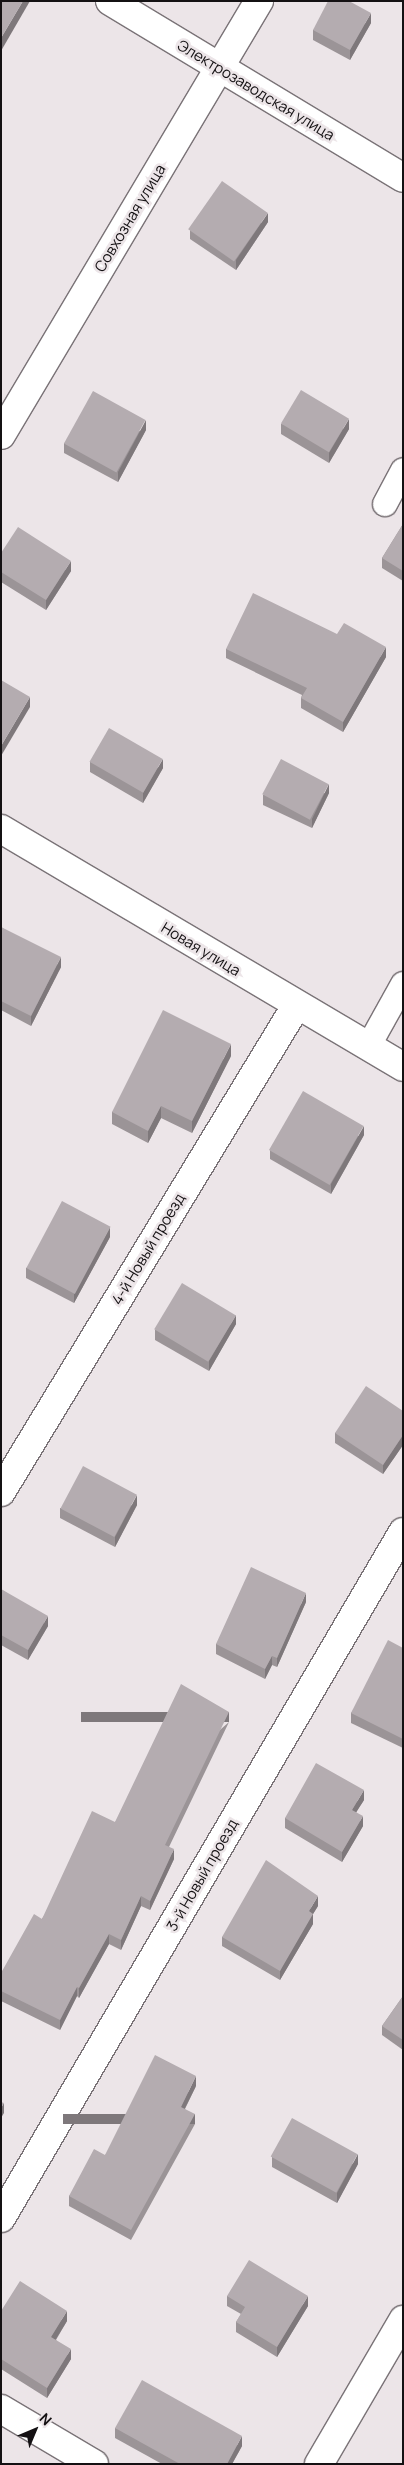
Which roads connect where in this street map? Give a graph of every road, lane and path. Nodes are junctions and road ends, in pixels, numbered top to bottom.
1 (110, 1) edge
2 (259, 1) edge
3 (218, 68) junction
4 (403, 178) edge
5 (1, 435) edge
6 (403, 470) edge
7 (386, 504) dead end
8 (1, 829) edge
9 (403, 984) edge
10 (296, 1006) junction
11 (368, 1047) junction
12 (403, 1067) edge
13 (1, 1492) edge
14 (403, 1532) edge
15 (1, 2218) edge
16 (403, 2320) edge
17 (1, 2409) edge
18 (94, 2464) edge
19 (319, 2464) edge

1 - 3 street, Электрозаводская улица
2 - 3 street, Совхозная улица
3 - 4 street, Электрозаводская улица
3 - 5 street, Совхозная улица
6 - 7 lane
8 - 10 street, Новая улица
9 - 11 lane
10 - 11 street, Новая улица
10 - 13 street, 4-й Новый проезд
11 - 12 street, Новая улица
14 - 15 street, 3-й Новый проезд
16 - 19 street
17 - 18 street

